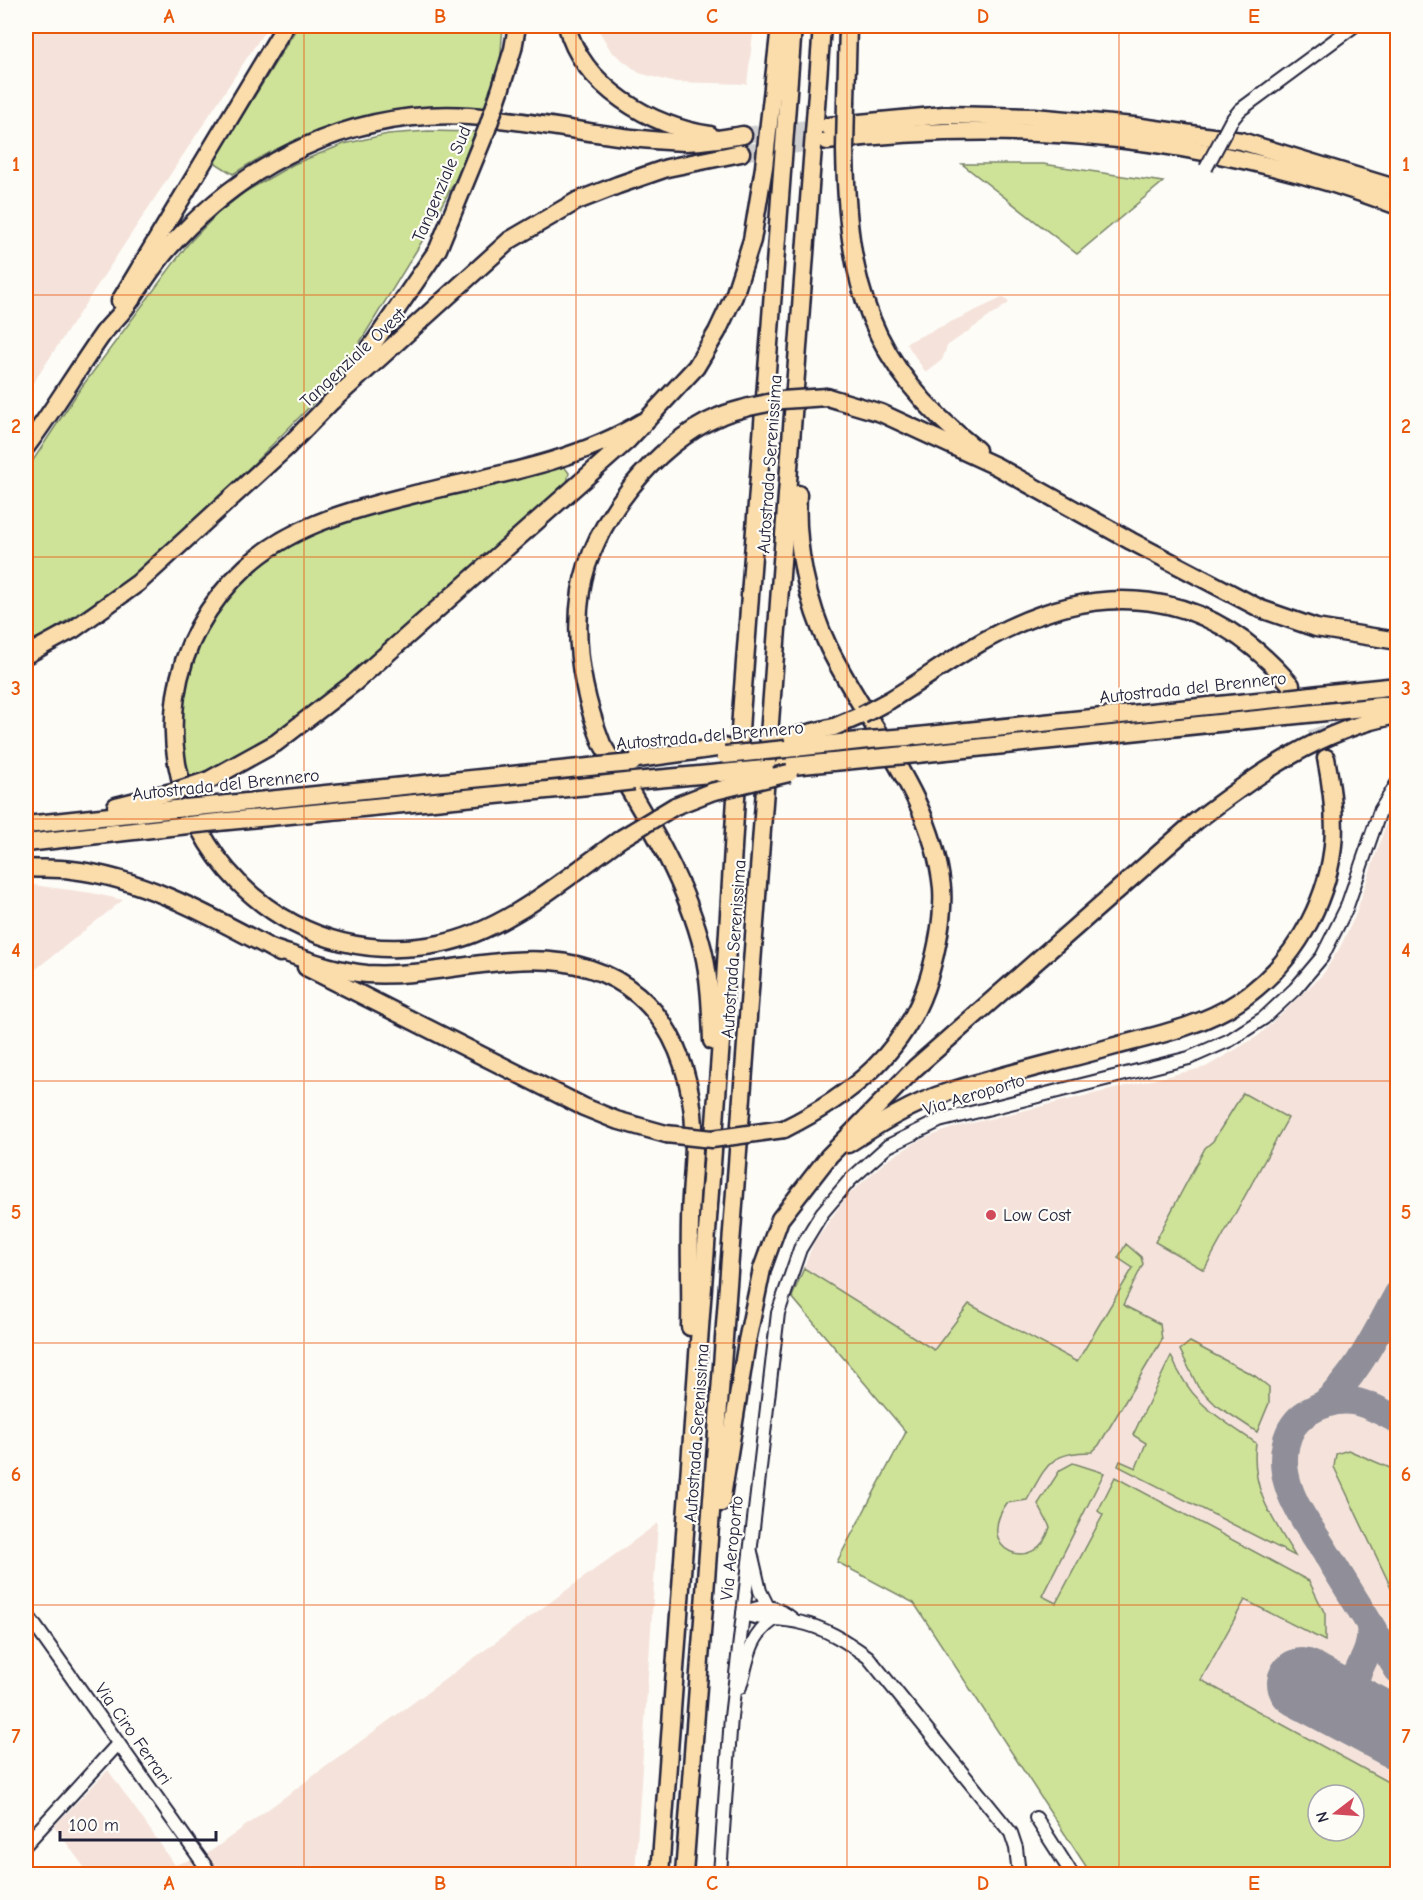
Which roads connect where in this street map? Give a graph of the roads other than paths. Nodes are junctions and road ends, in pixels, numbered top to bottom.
1 (285, 26) edge
2 (517, 26) edge
3 (522, 26) edge
4 (567, 26) edge
5 (780, 26) edge
6 (793, 26) edge
7 (822, 26) edge
8 (848, 26) edge
9 (1354, 26) edge
10 (513, 49) junction
11 (741, 153) tunnel mouth
12 (1206, 168) dead end
13 (1398, 189) edge
14 (1398, 206) edge
15 (803, 284) junction
16 (103, 334) junction
17 (331, 402) junction
18 (642, 422) junction
19 (26, 447) edge
20 (996, 466) junction
21 (1398, 641) edge
22 (26, 655) edge
23 (1398, 686) edge
24 (1288, 691) junction
25 (1398, 704) edge
26 (1398, 715) edge
27 (784, 744) junction
28 (1326, 758) tunnel mouth
29 (785, 770) junction
30 (1398, 782) edge
31 (218, 814) junction
32 (34, 824) edge
33 (26, 843) edge
34 (26, 868) edge
35 (271, 948) junction
36 (716, 1113) junction
37 (829, 1156) junction
38 (689, 1491) junction
39 (750, 1548) junction
40 (767, 1605) junction
41 (26, 1613) edge
42 (742, 1614) junction
43 (772, 1621) junction
44 (795, 1621) junction
45 (702, 1622) junction
46 (731, 1717) junction
47 (117, 1744) junction
48 (1036, 1818) dead end
49 (26, 1845) edge
50 (211, 1875) edge
51 (660, 1875) edge
52 (684, 1875) edge
53 (720, 1875) edge
54 (1019, 1875) edge
55 (1072, 1875) edge

1 - 16 highway
2 - 10 highway, Tangenziale Sud
3 - 10 highway
4 - 16 highway
5 - 18 highway
6 - 36 highway, Autostrada Serenissima
7 - 15 highway, Autostrada Serenissima
8 - 20 highway, bridge
9 - 12 street, bridge
10 - 17 highway, Tangenziale Sud, bridge
11 - 17 highway, Tangenziale Ovest
13 - 14 highway
15 - 35 highway, bridge
15 - 45 highway, Autostrada Serenissima
16 - 19 highway
17 - 22 highway, Tangenziale Ovest
18 - 29 highway, bridge
18 - 32 highway, bridge
20 - 21 highway
20 - 36 highway, bridge
23 - 24 highway, Autostrada del Brennero, bridge
24 - 27 highway, Autostrada del Brennero, bridge
24 - 27 highway, bridge
25 - 29 highway, Autostrada del Brennero, bridge
26 - 37 highway
27 - 31 highway, Autostrada del Brennero, bridge
28 - 37 highway
29 - 31 highway, Autostrada del Brennero, bridge
30 - 39 street, Via Aeroporto
31 - 32 highway, Autostrada del Brennero, bridge
31 - 33 highway, Autostrada del Brennero, bridge
34 - 35 highway
35 - 38 highway
36 - 38 highway, Autostrada Serenissima
37 - 45 highway
38 - 51 highway, Autostrada Serenissima
39 - 40 street
39 - 42 street, Via Aeroporto
40 - 42 street
40 - 44 street
41 - 47 street, Via Ciro Ferrari
42 - 43 street
42 - 46 street, Via Aeroporto
43 - 44 street
43 - 46 street
44 - 54 street
45 - 52 highway, Autostrada Serenissima
46 - 53 street, Via Aeroporto
47 - 49 street
47 - 50 street, Via Ciro Ferrari
48 - 55 street

